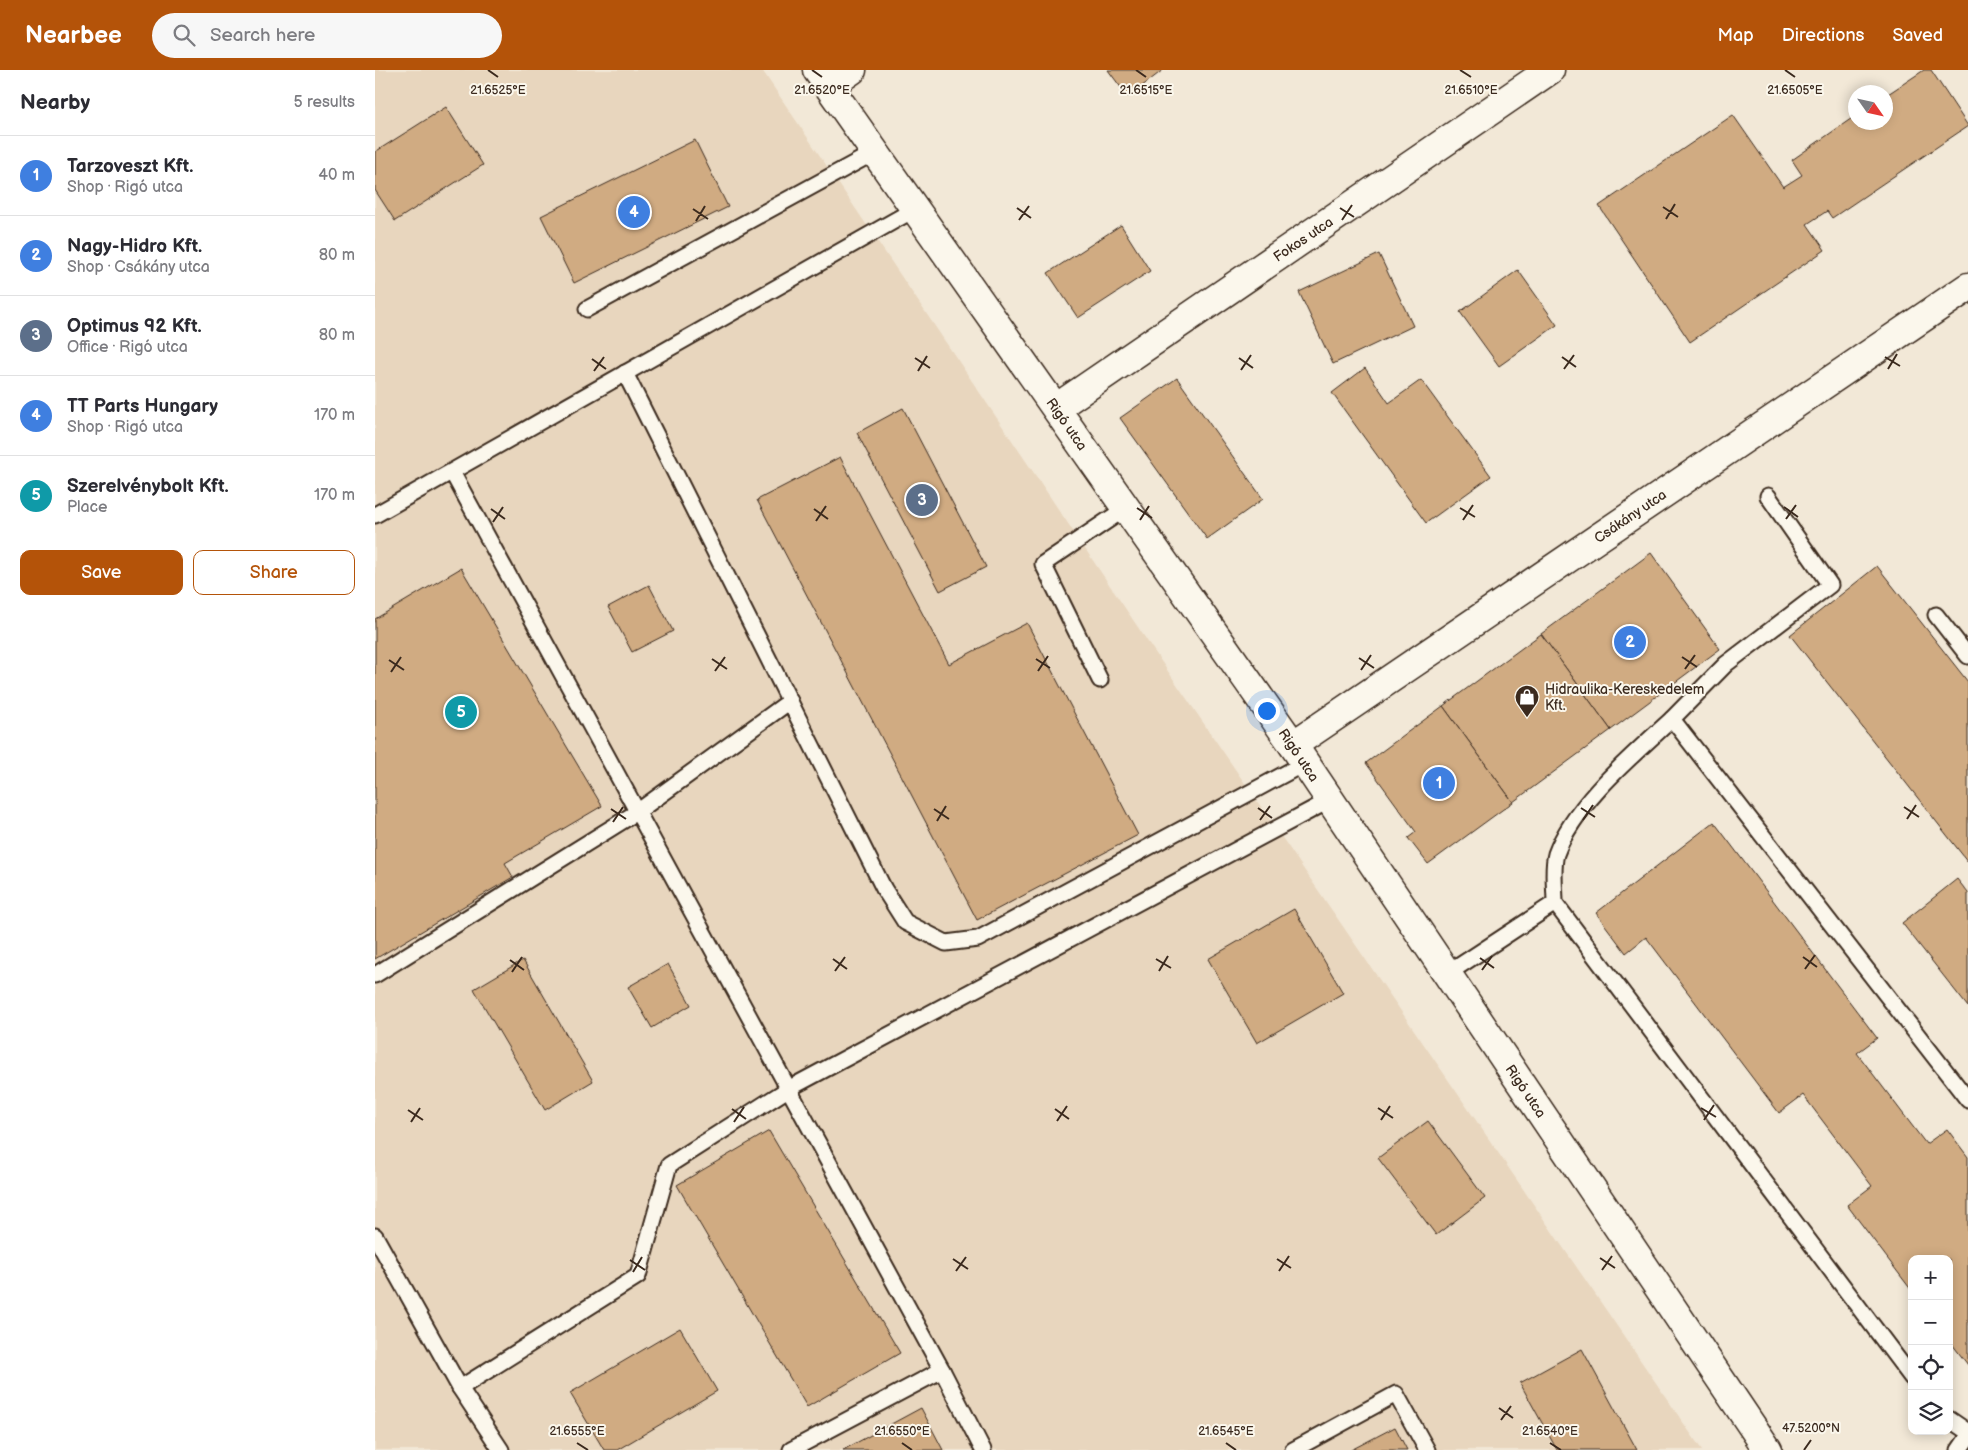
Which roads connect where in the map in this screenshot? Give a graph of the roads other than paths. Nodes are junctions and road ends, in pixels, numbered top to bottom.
1 (852, 70) edge
2 (1550, 70) edge
3 (823, 78) edge
4 (875, 152) junction
5 (915, 209) junction
6 (1968, 287) edge
7 (587, 309) dead end
8 (625, 373) junction
9 (1056, 408) junction
10 (451, 472) junction
11 (1768, 496) dead end
12 (1126, 508) junction
13 (375, 515) edge
14 (1936, 615) dead end
15 (1968, 656) edge
16 (1100, 680) dead end
17 (790, 701) junction
18 (1672, 719) junction
19 (1299, 754) junction
20 (1330, 800) junction
21 (637, 812) junction
22 (1555, 904) junction
23 (1447, 974) junction
24 (375, 975) edge
25 (788, 1089) junction
26 (1968, 1100) edge
27 (375, 1236) edge
28 (941, 1370) junction
29 (1908, 1373) edge
30 (460, 1388) junction
31 (1953, 1422) edge
32 (1968, 1432) edge
33 (1968, 1437) edge
34 (501, 1450) edge
35 (791, 1450) edge
36 (983, 1450) edge
37 (1293, 1450) edge
38 (1427, 1450) edge
39 (1768, 1450) edge
40 (1959, 1450) edge

1 - 3 street
2 - 9 street, Fokos utca
3 - 4 street, Rigó utca
4 - 5 street, Rigó utca
4 - 7 lane
5 - 8 lane
5 - 9 street, Rigó utca
6 - 19 street, Csákány utca
8 - 10 lane
8 - 17 lane
9 - 12 street, Rigó utca
10 - 13 lane
10 - 21 lane
11 - 18 lane
12 - 16 lane
12 - 19 street, Rigó utca
14 - 15 lane
17 - 19 lane
17 - 21 lane
18 - 22 lane
18 - 26 lane
19 - 20 street, Rigó utca
20 - 23 street, Rigó utca
20 - 25 lane
21 - 24 lane
21 - 25 lane
22 - 23 lane
22 - 29 lane
23 - 39 street, Rigó utca
25 - 28 lane
25 - 30 lane
27 - 30 lane
28 - 35 lane
28 - 36 lane
30 - 34 lane
31 - 32 lane
33 - 40 lane
37 - 38 lane

